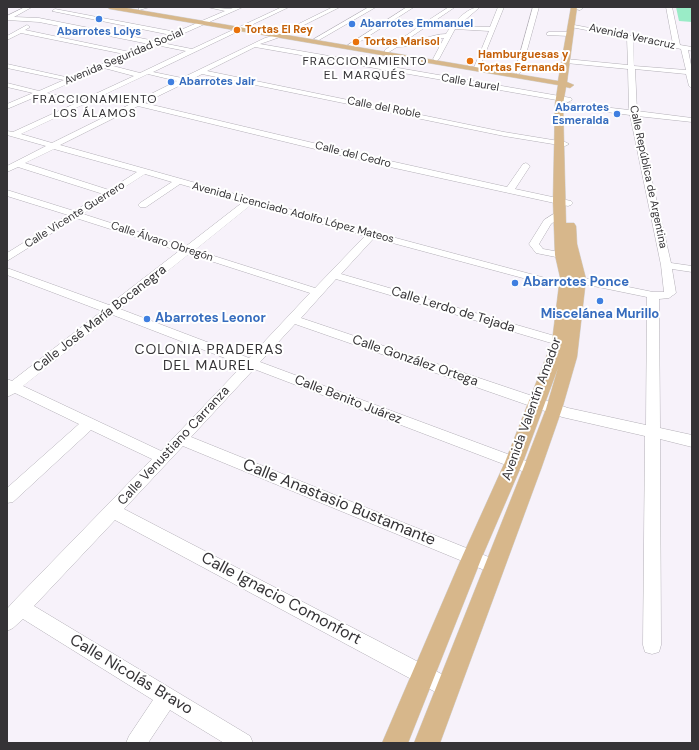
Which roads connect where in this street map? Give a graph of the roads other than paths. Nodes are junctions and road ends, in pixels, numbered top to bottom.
1 (29, 7) edge
2 (66, 7) edge
3 (110, 7) edge
4 (131, 7) edge
5 (210, 7) edge
6 (240, 7) edge
7 (286, 7) edge
8 (327, 7) edge
9 (337, 7) edge
10 (374, 7) edge
11 (411, 7) edge
12 (452, 7) edge
13 (477, 7) edge
14 (536, 7) edge
15 (575, 7) edge
16 (668, 7) edge
17 (144, 8) edge
18 (500, 9) edge
19 (13, 11) edge
20 (55, 11) junction
21 (231, 11) junction
22 (492, 11) dead end
23 (325, 13) junction
24 (332, 14) dead end
25 (348, 16) dead end
26 (355, 17) junction
27 (7, 18) edge
28 (368, 19) dead end
29 (39, 20) junction
30 (461, 20) junction
31 (488, 20) dead end
32 (496, 20) junction
33 (113, 22) junction
34 (206, 22) junction
35 (473, 22) dead end
36 (406, 24) dead end
37 (425, 25) junction
38 (453, 27) junction
39 (242, 28) junction
40 (572, 28) junction
41 (492, 29) junction
42 (20, 30) junction
43 (90, 31) junction
44 (177, 34) junction
45 (549, 34) dead end
46 (275, 35) junction
47 (448, 36) junction
48 (630, 36) junction
49 (7, 38) edge
50 (317, 39) junction
51 (66, 40) junction
52 (156, 44) junction
53 (254, 45) junction
54 (351, 45) junction
55 (396, 45) junction
56 (680, 47) junction
57 (692, 49) edge
58 (194, 51) junction
59 (387, 51) junction
60 (132, 54) junction
61 (398, 55) junction
62 (436, 59) junction
63 (569, 61) junction
64 (7, 66) edge
65 (104, 66) junction
66 (381, 67) junction
67 (476, 68) junction
68 (631, 68) junction
69 (203, 72) junction
70 (518, 72) junction
71 (690, 73) edge
72 (143, 74) junction
73 (72, 80) junction
74 (185, 81) junction
75 (7, 85) edge
76 (692, 86) edge
77 (565, 92) junction
78 (40, 94) junction
79 (81, 103) junction
80 (139, 104) junction
81 (8, 106) edge
82 (633, 113) junction
83 (692, 120) edge
84 (10, 134) edge
85 (562, 144) junction
86 (52, 147) junction
87 (18, 164) junction
88 (526, 166) dead end
89 (7, 169) edge
90 (143, 172) junction
91 (179, 182) junction
92 (509, 191) junction
93 (7, 193) edge
94 (110, 193) junction
95 (250, 201) junction
96 (143, 205) dead end
97 (562, 206) junction
98 (76, 214) junction
99 (372, 234) junction
100 (188, 250) junction
101 (561, 255) junction
102 (7, 258) edge
103 (666, 264) junction
104 (692, 269) edge
105 (7, 271) edge
106 (334, 275) junction
107 (573, 283) junction
108 (317, 292) junction
109 (670, 294) joint
110 (653, 295) junction
111 (112, 310) junction
112 (292, 319) junction
113 (566, 344) junction
114 (251, 364) junction
115 (9, 388) edge
116 (538, 403) junction
117 (554, 409) junction
118 (89, 423) junction
119 (653, 432) junction
120 (182, 439) junction
121 (692, 441) edge
122 (163, 458) junction
123 (514, 462) junction
124 (532, 469) junction
125 (7, 497) edge
126 (113, 511) junction
127 (472, 558) junction
128 (495, 567) junction
129 (20, 607) junction
130 (7, 622) edge
131 (652, 645) dead end
132 (423, 673) junction
133 (448, 688) junction
134 (167, 697) junction
135 (136, 743) edge
136 (242, 743) edge
137 (395, 743) edge
138 (427, 743) edge

1 - 19 street
2 - 20 street
3 - 34 main road
4 - 17 main road
5 - 21 street
6 - 21 street, Avenida Seguridad Social
7 - 39 street
8 - 46 street
9 - 23 street
10 - 26 street
11 - 54 street
12 - 37 street
13 - 30 street
14 - 70 street
15 - 40 main road, Avenida Valentín Amador
16 - 56 street
17 - 34 main road
18 - 22 street
18 - 32 street
19 - 27 street
20 - 29 street
20 - 33 street
21 - 34 street, Avenida Seguridad Social
23 - 24 street
23 - 46 street
25 - 26 street
26 - 28 street
26 - 50 street
27 - 29 street
29 - 42 street
29 - 43 street
30 - 35 street
30 - 38 street
31 - 32 street
32 - 41 street
33 - 43 street
33 - 44 street
34 - 39 main road
34 - 44 street, Avenida Seguridad Social
36 - 37 street
37 - 55 street
38 - 41 street
38 - 47 street
39 - 46 main road
39 - 58 street
40 - 45 street, Avenida Veracruz
40 - 48 street, Avenida Veracruz
40 - 63 main road, Avenida Valentín Amador
41 - 67 street
42 - 49 street
42 - 51 street
43 - 51 street
43 - 52 street
44 - 52 street, Avenida Seguridad Social
46 - 50 main road
46 - 53 street
46 - 61 main road
47 - 55 street
47 - 62 street
48 - 56 street, Avenida Veracruz
48 - 68 street, Calle República de Argentina
50 - 54 main road
51 - 60 street
52 - 58 street
52 - 60 street, Avenida Seguridad Social
53 - 66 street, Calle Laurel
53 - 69 street
54 - 59 main road
55 - 59 street
56 - 57 street, Avenida Veracruz
56 - 71 street
58 - 72 street
59 - 61 main road
60 - 65 street, Avenida Seguridad Social
61 - 62 main road
61 - 66 street
61 - 67 main road
62 - 67 main road
63 - 68 street
63 - 77 main road, Avenida Valentín Amador
64 - 73 street
65 - 72 street
65 - 73 street, Avenida Seguridad Social
66 - 77 street, Calle Laurel
67 - 70 main road
67 - 77 main road
68 - 71 street
68 - 82 street, Calle República de Argentina
69 - 74 street
69 - 85 street, Calle del Roble
70 - 77 main road
71 - 76 street
72 - 74 street
72 - 79 street
73 - 78 street, Avenida Seguridad Social
74 - 80 street
75 - 78 street
77 - 82 street, Calle Laurel
77 - 85 main road, Avenida Valentín Amador
78 - 79 street
78 - 81 street, Avenida Seguridad Social
79 - 84 street
80 - 86 street
80 - 92 street, Calle del Cedro
82 - 83 street, Calle Laurel
82 - 103 street, Calle República de Argentina
84 - 86 street, Avenida Licenciado Adolfo López Mateos
85 - 97 main road, Avenida Valentín Amador
86 - 87 street
86 - 90 street, Avenida Licenciado Adolfo López Mateos
87 - 89 street
87 - 94 street
88 - 92 street
90 - 91 street, Avenida Licenciado Adolfo López Mateos
90 - 94 street, Calle Vicente Guerrero
91 - 95 street, Avenida Licenciado Adolfo López Mateos
91 - 96 street
92 - 97 street, Calle del Cedro
93 - 98 street, Calle Álvaro Obregón
94 - 98 street, Calle Vicente Guerrero
95 - 99 street, Avenida Licenciado Adolfo López Mateos
95 - 100 street, Calle José María Bocanegra
97 - 101 main road, Avenida Valentín Amador
97 - 101 street
97 - 107 main road, Avenida Valentín Amador
98 - 100 street, Calle Álvaro Obregón
98 - 102 street, Calle Vicente Guerrero
99 - 106 street, Calle Venustiano Carranza
99 - 107 street, Avenida Licenciado Adolfo López Mateos
100 - 108 street, Calle Álvaro Obregón
100 - 111 street, Calle José María Bocanegra
101 - 107 main road, Avenida Valentín Amador
103 - 104 street
103 - 109 street, Calle República de Argentina
105 - 111 street, Calle Benito Juárez
106 - 108 street, Calle Venustiano Carranza
106 - 113 street, Calle Lerdo de Tejada
107 - 110 street, Avenida Licenciado Adolfo López Mateos
107 - 113 main road, Avenida Valentín Amador
108 - 112 street, Calle Venustiano Carranza
109 - 110 street, Avenida Licenciado Adolfo López Mateos
110 - 119 street
111 - 114 street, Calle Benito Juárez
111 - 115 street, Calle José María Bocanegra
112 - 114 street, Calle Venustiano Carranza
112 - 116 street, Calle González Ortega
113 - 116 main road, Avenida Valentín Amador
113 - 117 main road, Avenida Valentín Amador
114 - 120 street, Calle Venustiano Carranza
114 - 123 street, Calle Benito Juárez
115 - 118 street
116 - 117 street, Calle González Ortega
116 - 123 main road, Avenida Valentín Amador
117 - 119 street, Calle González Ortega
117 - 124 main road, Avenida Valentín Amador
118 - 122 street
118 - 125 street
119 - 121 street, Calle González Ortega
119 - 131 street
120 - 122 street, Calle Venustiano Carranza
120 - 127 street, Calle Anastasio Bustamante
122 - 126 street, Calle Venustiano Carranza
123 - 124 street, Calle Benito Juárez
123 - 127 main road, Avenida Valentín Amador
124 - 128 main road, Avenida Valentín Amador
126 - 129 street, Calle Venustiano Carranza
126 - 132 street, Calle Ignacio Comonfort
127 - 128 street, Calle Anastasio Bustamante
127 - 132 main road, Avenida Valentín Amador
128 - 133 main road, Avenida Valentín Amador
129 - 130 street, Calle Venustiano Carranza
129 - 134 street, Calle Nicolás Bravo
132 - 133 street, Calle Ignacio Comonfort
132 - 137 main road, Avenida Valentín Amador
133 - 138 main road, Avenida Valentín Amador
134 - 135 street
134 - 136 street, Calle Nicolás Bravo

